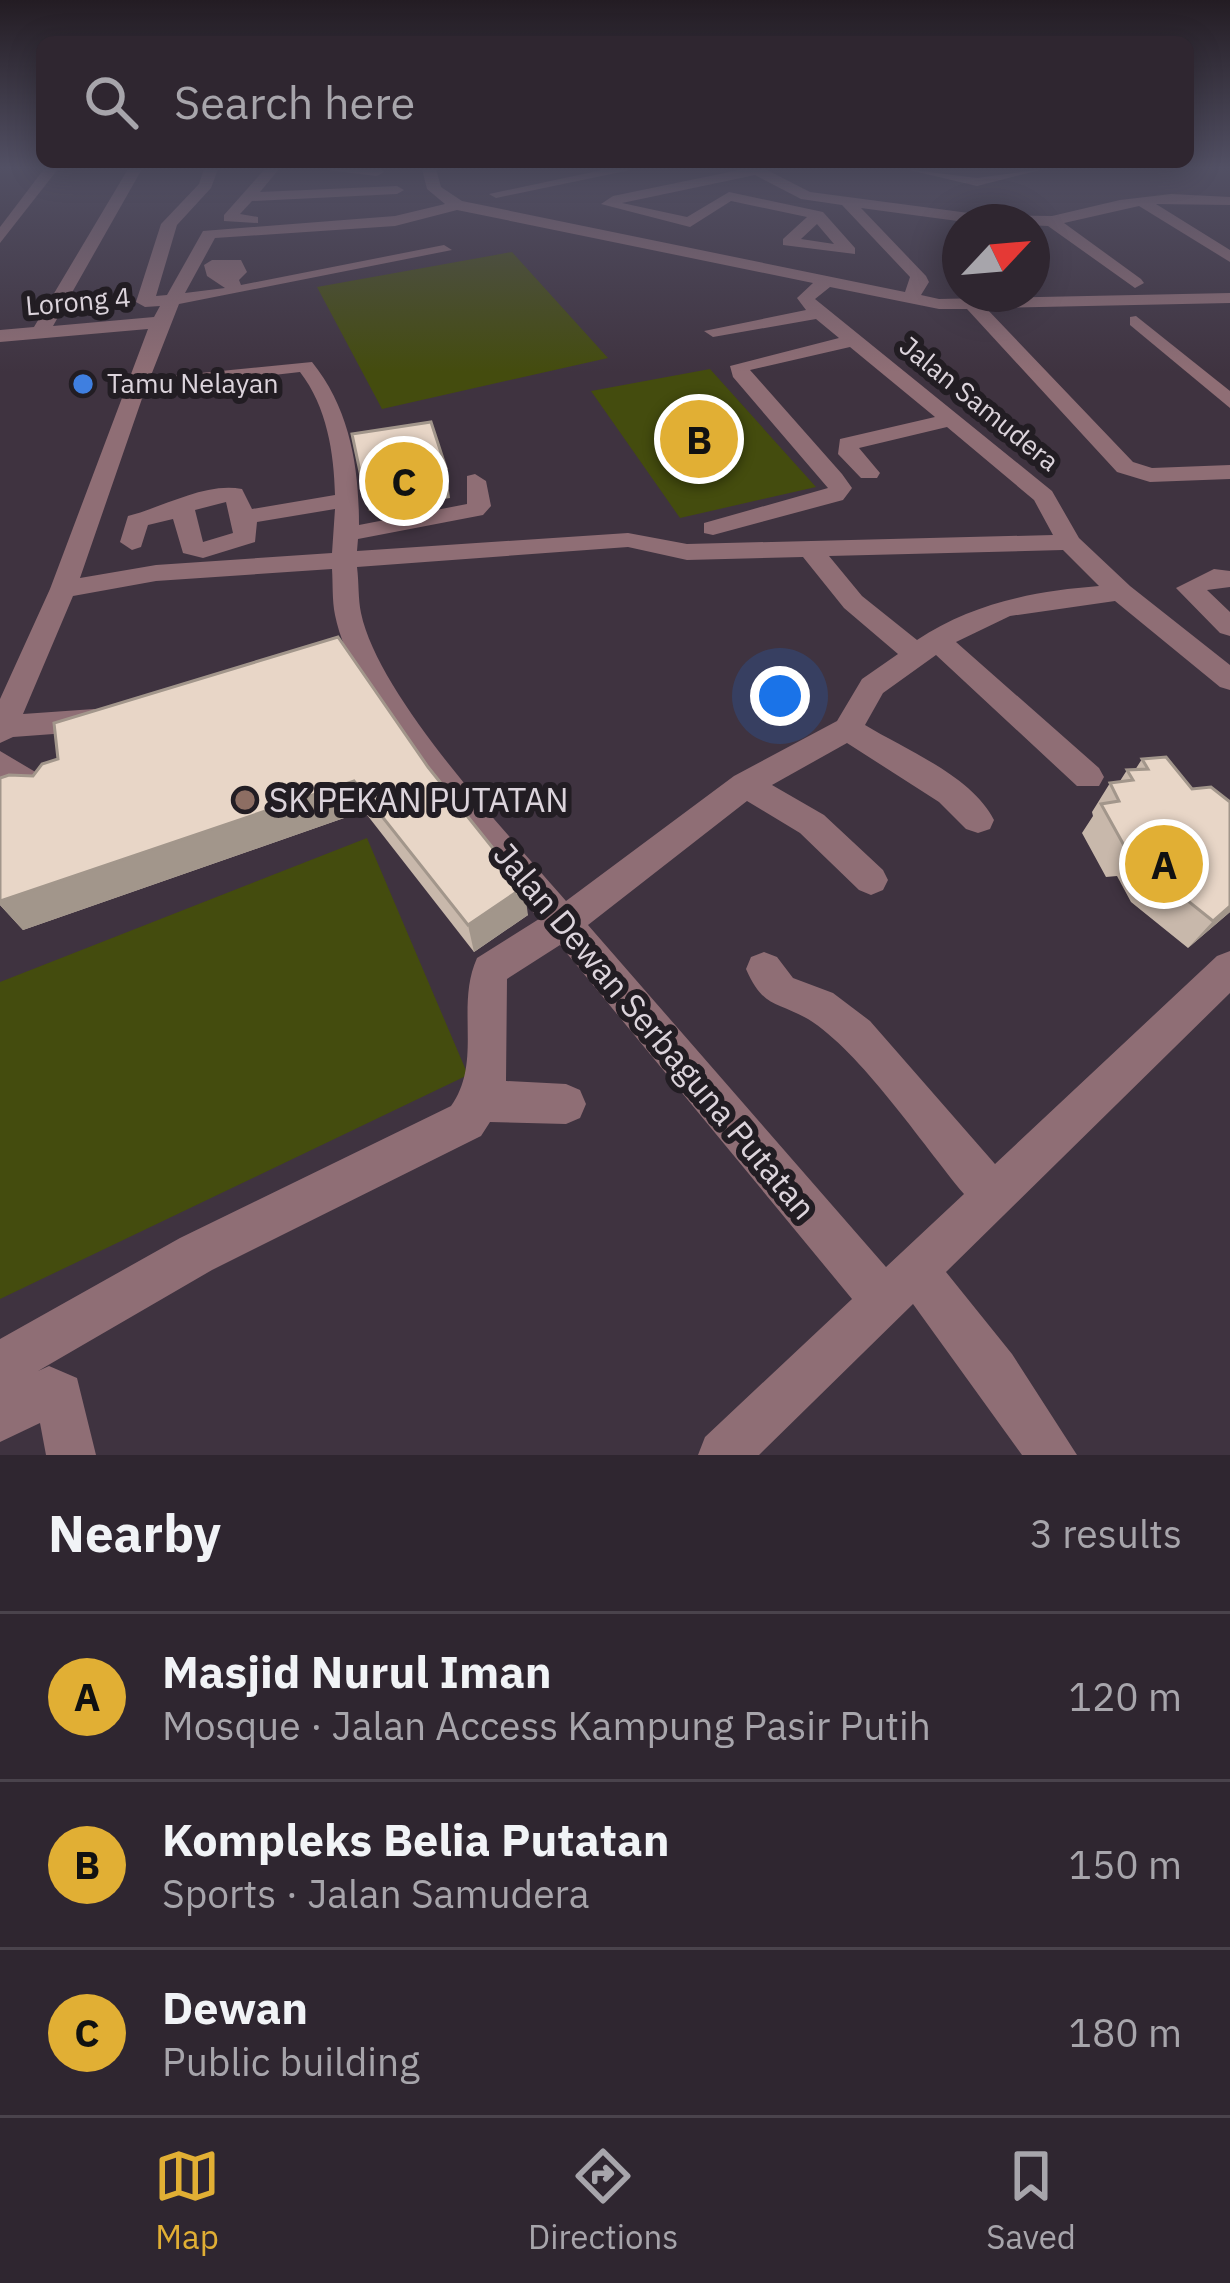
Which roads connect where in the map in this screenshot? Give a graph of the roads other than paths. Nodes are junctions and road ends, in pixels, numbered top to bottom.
1 (96, 237) edge
2 (166, 237) edge
3 (206, 237) edge
4 (367, 237) edge
5 (615, 237) edge
6 (794, 237) edge
7 (838, 237) edge
8 (879, 237) edge
9 (1074, 237) edge
10 (1198, 237) edge
11 (884, 242) junction
12 (844, 244) junction
13 (444, 250) dead end
14 (1230, 257) edge
15 (382, 263) junction
16 (827, 280) junction
17 (1136, 283) dead end
18 (910, 298) junction
19 (1230, 298) edge
20 (942, 302) edge
21 (1050, 304) edge
22 (165, 312) junction
23 (980, 312) edge
24 (820, 313) junction
25 (1136, 321) dead end
26 (712, 331) dead end
27 (41, 332) junction
28 (0, 335) edge
29 (854, 340) junction
30 (139, 385) junction
31 (1230, 402) edge
32 (950, 420) junction
33 (1230, 472) edge
34 (869, 473) dead end
35 (475, 481) dead end
36 (348, 500) junction
37 (183, 509) junction
38 (244, 517) junction
39 (713, 528) dead end
40 (190, 537) junction
41 (132, 542) dead end
42 (1069, 542) junction
43 (346, 547) junction
44 (811, 550) junction
45 (157, 573) junction
46 (1230, 579) edge
47 (62, 589) junction
48 (1121, 592) junction
49 (1230, 632) edge
50 (926, 647) junction
51 (1194, 653) junction
52 (1230, 680) edge
53 (122, 719) edge
54 (3, 729) edge
55 (848, 729) junction
56 (0, 764) edge
57 (1088, 777) dead end
58 (745, 785) junction
59 (43, 792) edge
60 (978, 820) dead end
61 (871, 880) dead end
62 (565, 922) junction
63 (764, 969) dead end
64 (1225, 982) edge
65 (483, 1101) junction
66 (566, 1104) dead end
67 (992, 1195) junction
68 (900, 1286) junction
69 (0, 1366) edge
70 (0, 1418) edge
71 (71, 1455) edge
72 (723, 1455) edge
73 (1052, 1455) edge

1 - 27 street
2 - 22 street
3 - 22 street
4 - 15 street
5 - 16 street
6 - 12 street
7 - 12 street
8 - 11 street
9 - 17 street
10 - 14 street
11 - 12 street
11 - 18 street
13 - 15 street, Lorong 4
15 - 22 street, Lorong 4
16 - 18 street
16 - 24 street
18 - 20 street
19 - 21 street
22 - 27 street, Lorong 4
22 - 30 street
23 - 33 street
24 - 26 street
24 - 29 street, Jalan Samudera
25 - 31 street
27 - 28 street, Lorong 4
29 - 32 street, Jalan Samudera
29 - 39 street
30 - 36 street, Jalan Dewan Serbaguna Putatan
30 - 47 street
32 - 34 street
32 - 42 street, Jalan Samudera
35 - 43 street
36 - 38 street
36 - 43 street, Jalan Dewan Serbaguna Putatan
37 - 38 street
37 - 40 street
37 - 41 street
38 - 40 street
40 - 45 street
42 - 44 street
42 - 48 street, Jalan Samudera
43 - 44 street
43 - 45 street
43 - 62 street, Jalan Dewan Serbaguna Putatan
44 - 50 street
45 - 47 street
46 - 49 street
47 - 54 street
48 - 50 street
48 - 51 street, Jalan Samudera
49 - 51 street
50 - 55 street
50 - 57 street
51 - 52 street, Jalan Samudera
53 - 54 street
55 - 58 street
55 - 60 street
56 - 59 street
58 - 61 street
58 - 62 street
62 - 65 street
62 - 68 street, Jalan Dewan Serbaguna Putatan
63 - 67 street
64 - 67 street
65 - 66 street
65 - 69 street
67 - 68 street
68 - 72 street
68 - 73 street, Jalan Dewan Serbaguna Putatan
70 - 71 street

